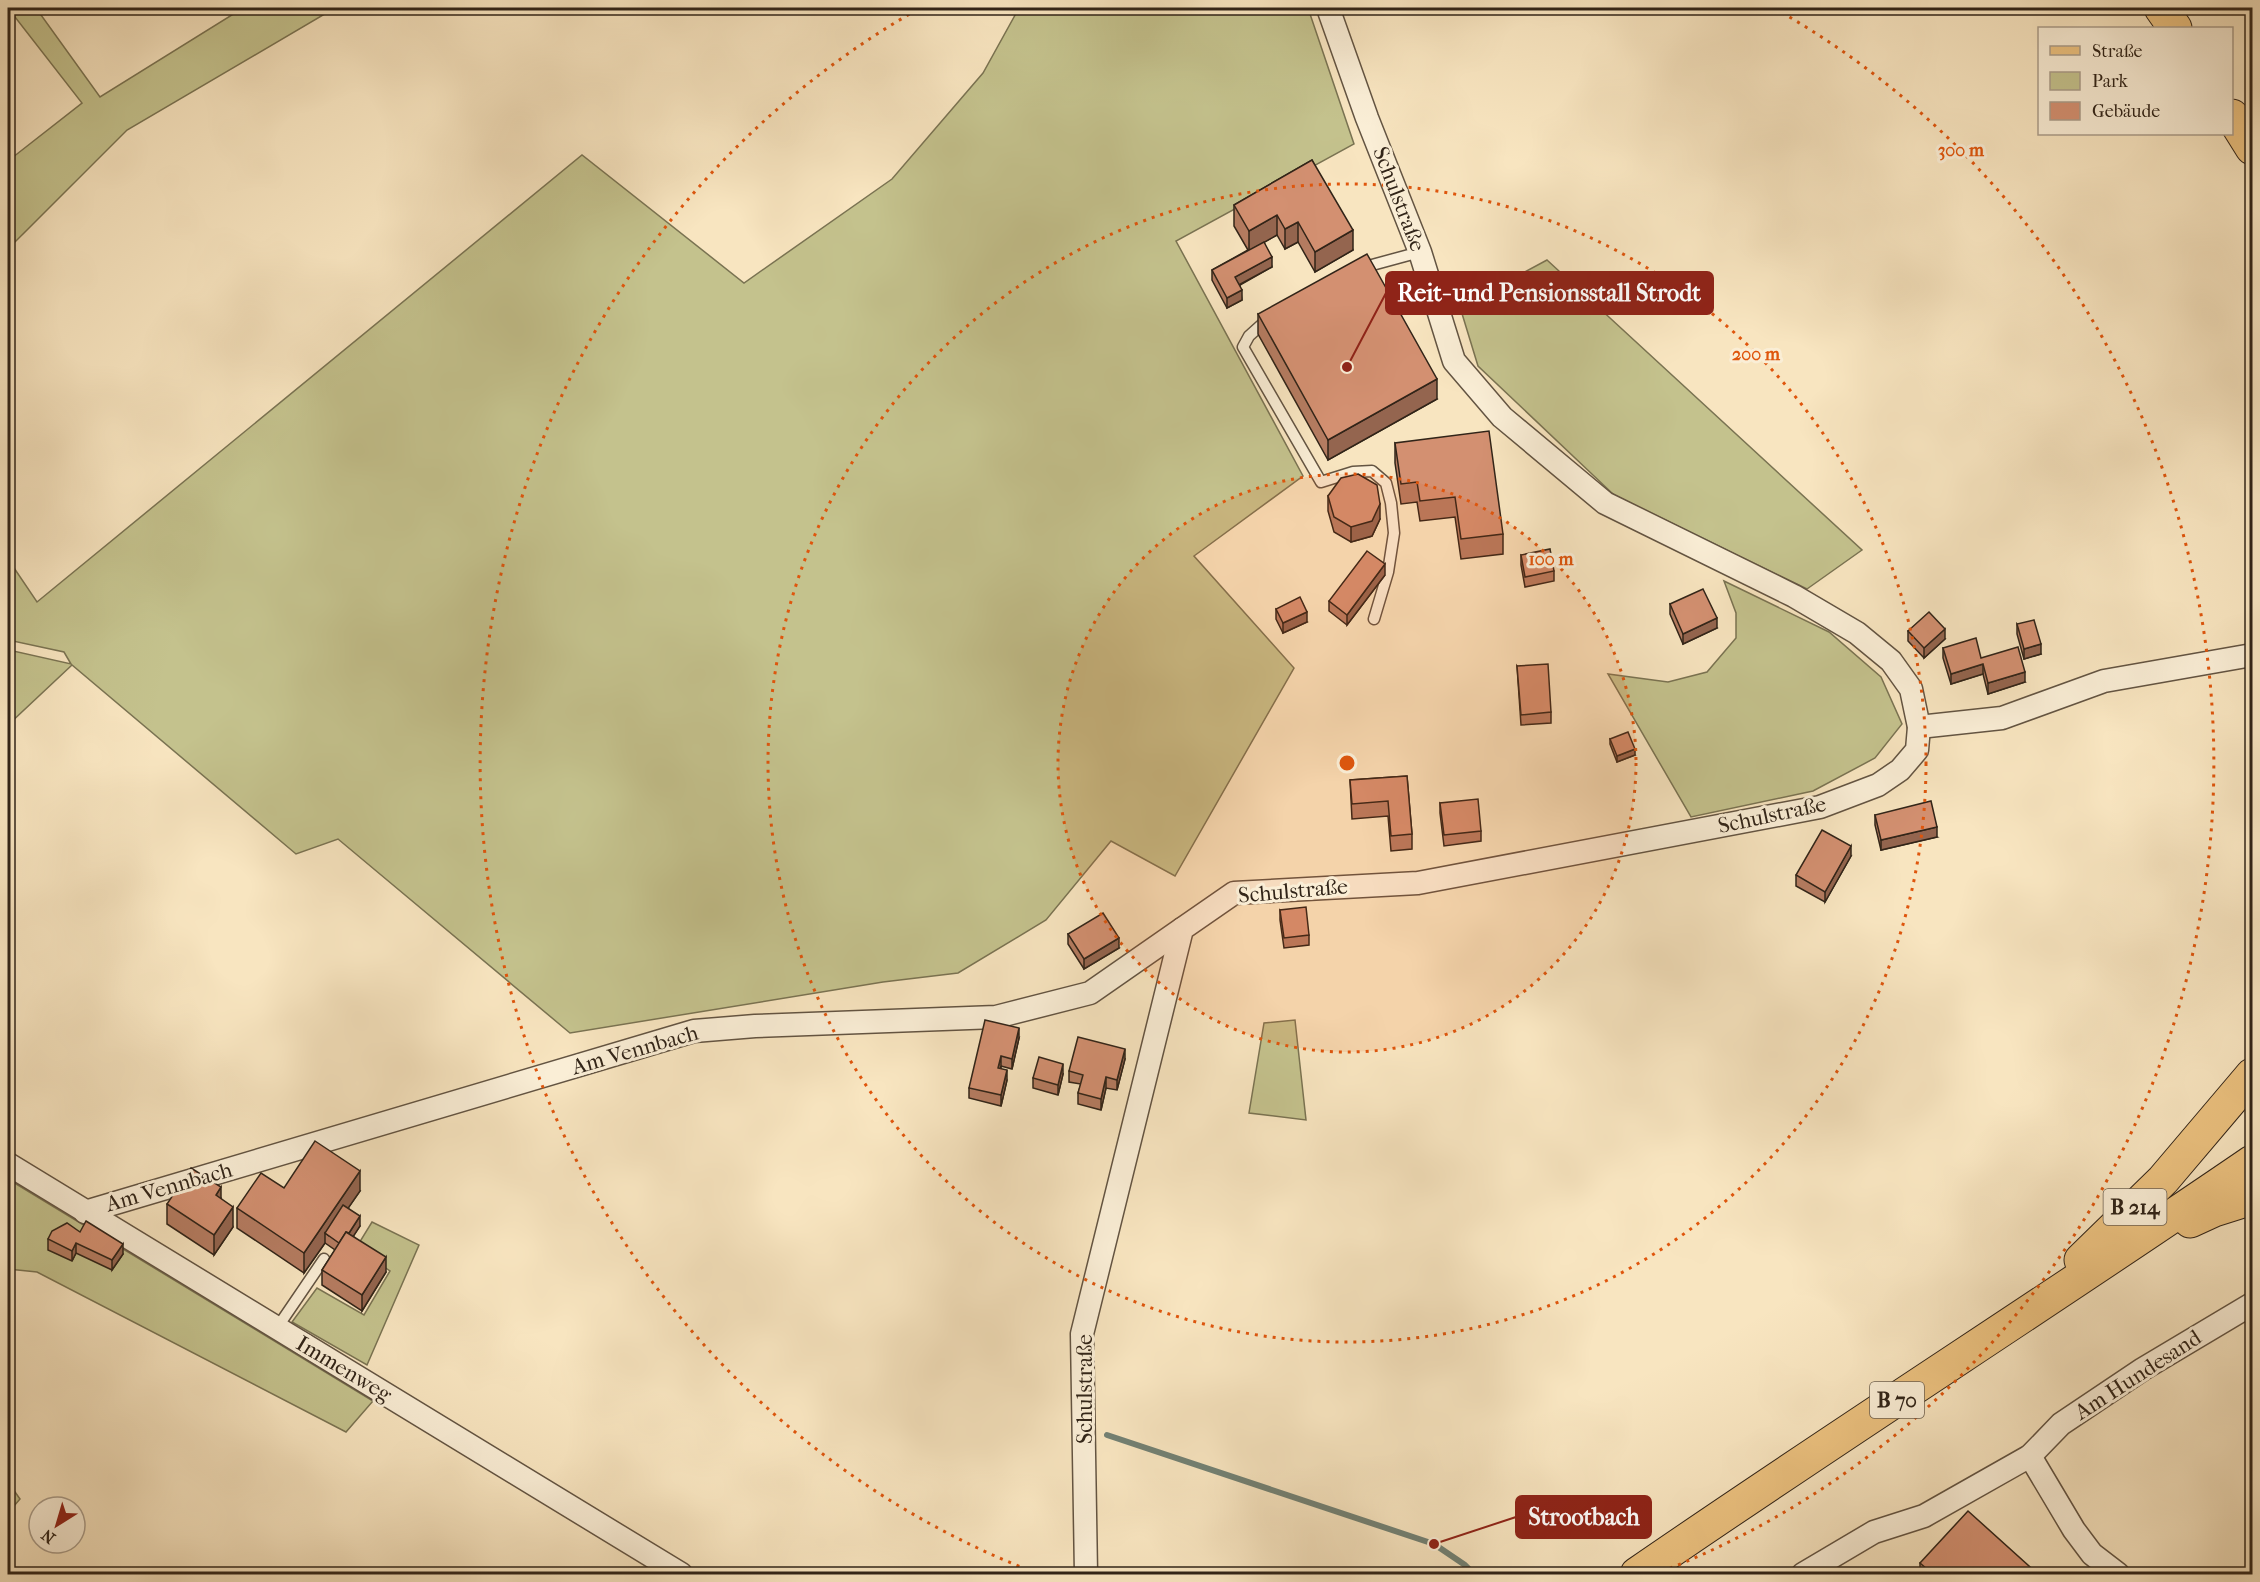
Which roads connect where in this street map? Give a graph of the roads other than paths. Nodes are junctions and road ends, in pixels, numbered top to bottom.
1 (1328, 8) edge
2 (2161, 8) edge
3 (2174, 27) edge
4 (2233, 118) edge
5 (2253, 148) edge
6 (1420, 252) junction
7 (1351, 272) edge
8 (1275, 315) edge
9 (1374, 619) dead end
10 (2253, 656) edge
11 (1919, 727) junction
12 (1182, 929) junction
13 (2253, 1075) edge
14 (2253, 1162) edge
15 (8, 1164) edge
16 (2253, 1198) edge
17 (85, 1212) junction
18 (2113, 1257) junction
19 (324, 1259) dead end
20 (2253, 1304) edge
21 (277, 1328) junction
22 (2006, 1328) junction
23 (2030, 1456) junction
24 (681, 1575) edge
25 (1086, 1575) edge
26 (1637, 1575) edge
27 (1803, 1575) edge
28 (2118, 1575) edge

1 - 6 street, Schulstraße
2 - 3 main road
4 - 5 main road
6 - 7 lane
6 - 11 street, Schulstraße
8 - 9 lane
10 - 11 street
11 - 12 street, Schulstraße
12 - 17 street, Am Vennbach
12 - 25 street, Schulstraße
13 - 22 main road, B 214
14 - 18 main road, B 70
15 - 17 street, Immenweg
16 - 18 main road
17 - 21 street, Immenweg
18 - 22 main road, B 70
19 - 21 lane
20 - 23 street, Am Hundesand
21 - 24 street, Immenweg
22 - 26 main road, B 70
23 - 27 street, Am Hundesand
23 - 28 street

